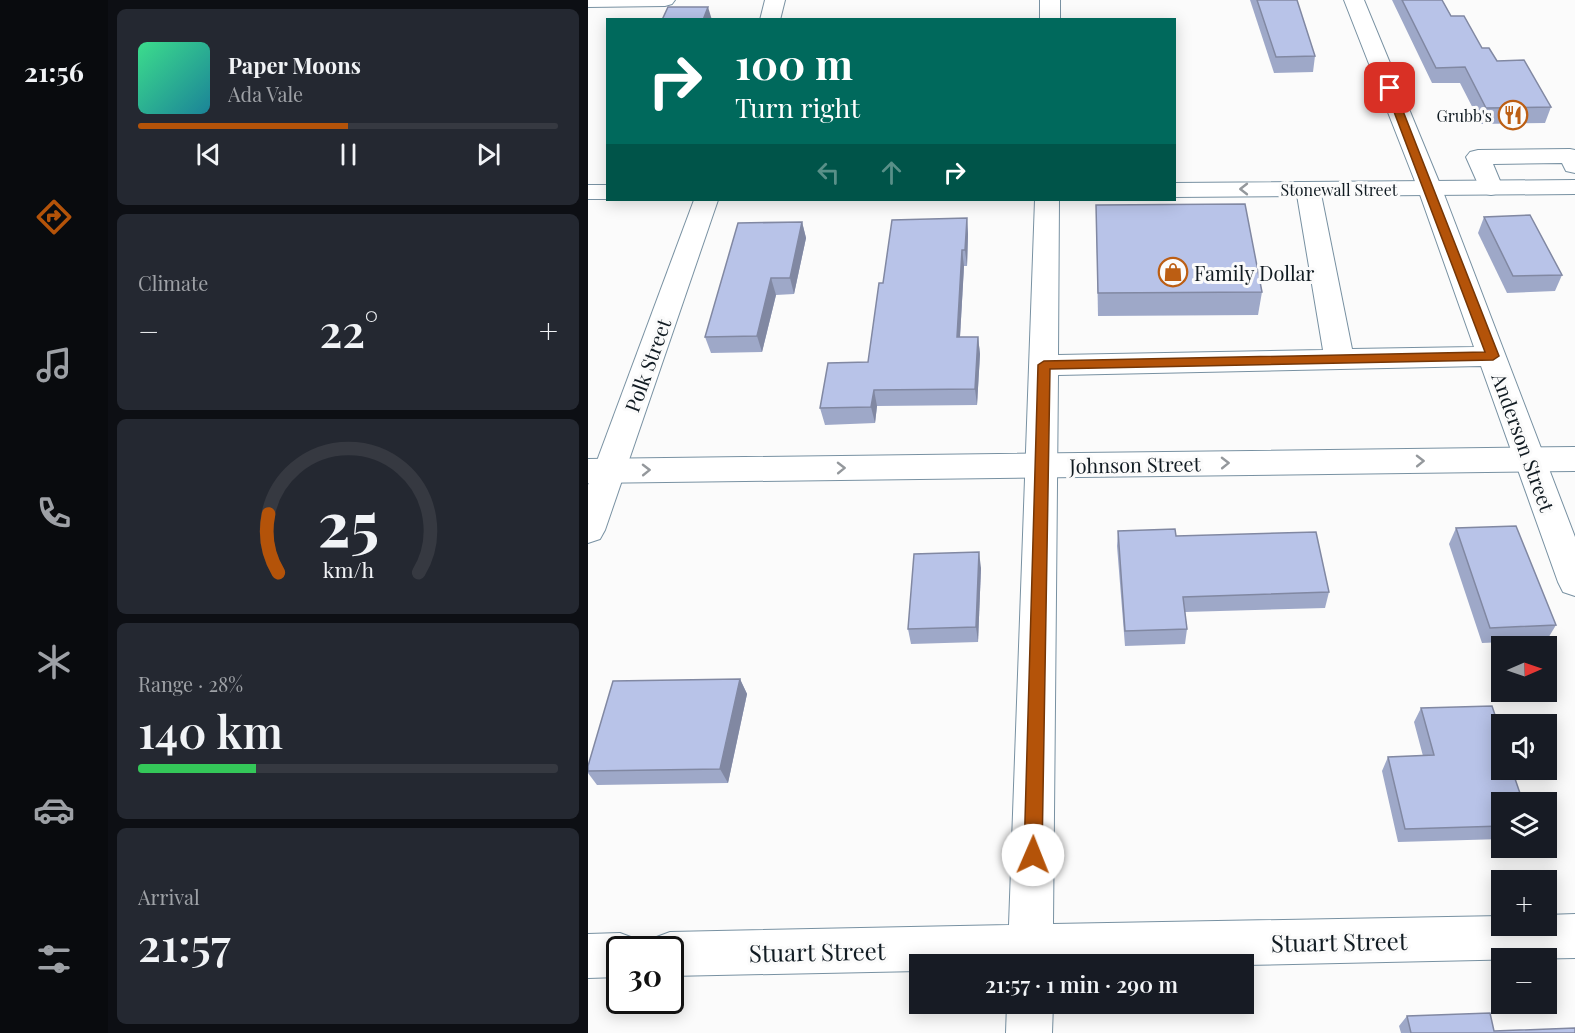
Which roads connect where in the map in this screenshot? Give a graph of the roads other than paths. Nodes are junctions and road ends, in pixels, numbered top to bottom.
1 (665, 0) edge
2 (1050, 0) edge
3 (1354, 0) edge
4 (588, 1) edge
5 (1050, 18) edge
6 (1575, 165) edge
7 (1575, 187) edge
8 (1491, 188) junction
9 (1308, 189) junction
10 (1430, 189) junction
11 (1176, 190) edge
12 (588, 192) edge
13 (606, 192) edge
14 (706, 201) edge
15 (1047, 201) edge
16 (1493, 356) junction
17 (1339, 358) junction
18 (1044, 365) junction
19 (1575, 459) edge
20 (1532, 460) junction
21 (1042, 466) junction
22 (599, 471) edge
23 (588, 530) edge
24 (1575, 582) edge
25 (1575, 936) edge
26 (684, 954) edge
27 (1031, 954) edge
28 (1060, 954) edge
29 (606, 955) edge
30 (909, 955) edge
31 (588, 956) edge
32 (1030, 1014) edge
33 (1029, 1033) edge

1 - 4 street
2 - 5 street
3 - 10 street, Anderson Street
6 - 8 street
7 - 8 street, Stonewall Street
8 - 10 street, Stonewall Street
9 - 10 street, Stonewall Street
9 -> 11 street, Stonewall Street
9 - 17 street
10 - 16 street, Anderson Street
12 - 13 street
14 - 22 street, Polk Street
15 - 18 street
16 - 17 street
16 - 20 street, Anderson Street
17 - 18 street
18 - 21 street
19 - 20 street, Johnson Street
21 -> 20 street, Johnson Street
20 - 24 street, Anderson Street
22 -> 21 street, Johnson Street
21 - 27 street
22 - 23 street, Polk Street
25 - 28 street, Stuart Street
26 - 30 street, Stuart Street
29 - 31 street
32 - 33 street

